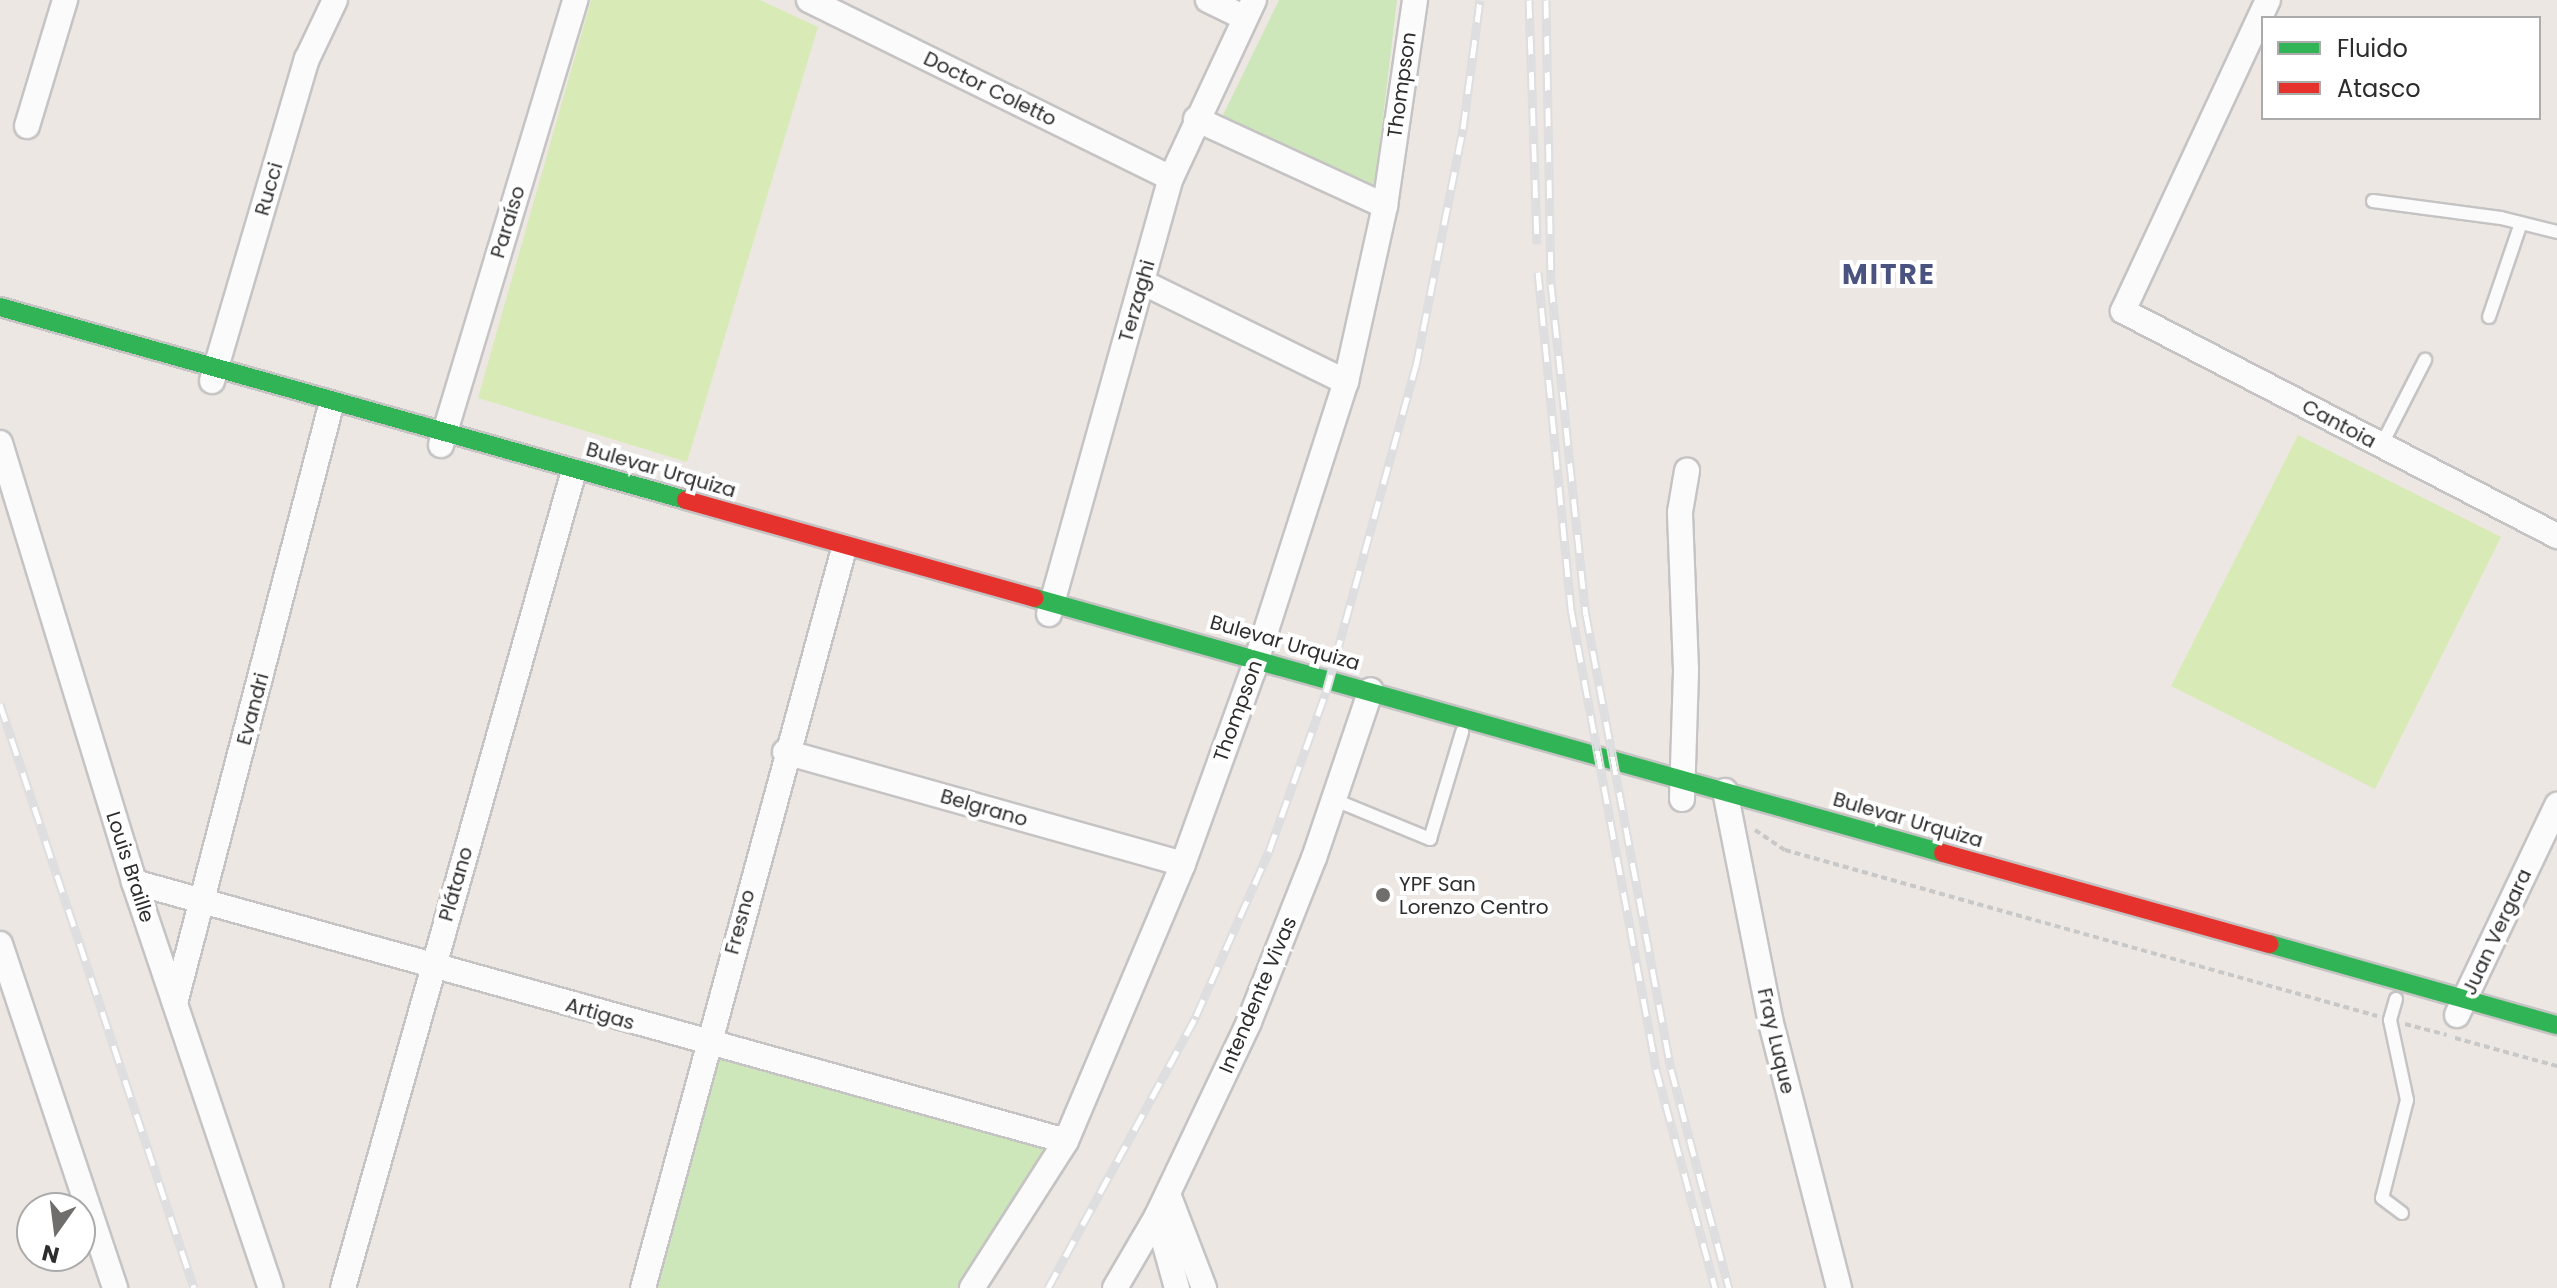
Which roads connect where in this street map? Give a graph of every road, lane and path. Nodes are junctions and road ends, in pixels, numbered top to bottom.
1 (65, 0) edge
2 (335, 0) edge
3 (575, 0) edge
4 (1208, 0) edge
5 (1415, 0) edge
6 (2268, 0) edge
7 (812, 1) edge
8 (1250, 9) edge
9 (1196, 119) junction
10 (27, 126) dead end
11 (1171, 178) junction
12 (2373, 201) dead end
13 (1385, 206) junction
14 (2521, 223) junction
15 (2557, 232) edge
16 (1142, 282) junction
17 (0, 307) edge
18 (2489, 317) dead end
19 (0, 326) edge
20 (2425, 360) dead end
21 (214, 375) junction
22 (1346, 382) junction
23 (329, 413) junction
24 (443, 439) junction
25 (0, 443) edge
26 (2381, 446) junction
27 (1687, 471) dead end
28 (571, 481) junction
29 (2557, 536) edge
30 (842, 556) junction
31 (1051, 608) junction
32 (1255, 665) junction
33 (1369, 697) junction
34 (1462, 732) junction
35 (785, 752) junction
36 (1681, 789) junction
37 (1335, 800) junction
38 (1726, 802) junction
39 (2557, 805) edge
40 (1183, 864) junction
41 (134, 882) junction
42 (203, 901) junction
43 (0, 944) edge
44 (433, 967) junction
45 (2396, 999) junction
46 (175, 1003) junction
47 (2461, 1007) junction
48 (0, 1013) edge
49 (2390, 1020) junction
50 (26, 1021) junction
51 (2557, 1025) edge
52 (2557, 1043) edge
53 (708, 1044) junction
54 (2557, 1066) edge
55 (1066, 1141) junction
56 (1162, 1205) junction
57 (2402, 1213) dead end
58 (111, 1284) edge
59 (271, 1288) edge
60 (343, 1288) edge
61 (643, 1288) edge
62 (972, 1288) edge
63 (1115, 1288) edge
64 (1177, 1288) edge
65 (1204, 1288) edge
66 (1839, 1288) edge

1 - 10 street
2 - 21 street, Rucci
3 - 24 street, Paraíso
4 - 8 street
5 - 13 street, Thompson
6 - 26 street, Cantoia
7 - 11 street, Doctor Coletto
8 - 9 street, Terzaghi
9 - 11 street, Terzaghi
9 - 13 street
11 - 16 street, Terzaghi
12 - 14 lane
13 - 22 street, Thompson
14 - 15 lane
14 - 18 lane
16 - 22 street
16 - 31 street, Terzaghi
17 - 21 main road, Bulevar Urquiza
19 - 21 main road, Bulevar Urquiza
20 - 26 lane
21 - 23 main road, Bulevar Urquiza
21 - 24 main road, Bulevar Urquiza
22 - 32 street, Thompson
23 - 24 main road, Bulevar Urquiza
23 - 42 street, Evandri
24 - 28 main road, Bulevar Urquiza
24 - 31 main road, Bulevar Urquiza
25 - 41 street, Louis Braille
26 - 29 street, Cantoia
27 - 36 street
28 - 30 main road, Bulevar Urquiza
28 - 44 street, Plátano
30 - 31 main road, Bulevar Urquiza
30 - 35 street, Fresno
31 - 32 main road, Bulevar Urquiza
32 - 33 main road, Bulevar Urquiza
32 - 40 street, Thompson
33 - 34 main road, Bulevar Urquiza
33 - 36 main road, Bulevar Urquiza
33 - 37 street, Intendente Vivas
34 - 36 main road, Bulevar Urquiza
34 - 37 lane
35 - 40 street, Belgrano
35 - 53 street, Fresno
36 - 38 main road, Bulevar Urquiza
37 - 56 street, Intendente Vivas
38 - 45 main road, Bulevar Urquiza
38 - 47 main road, Bulevar Urquiza
38 - 49 path
38 - 66 street, Fray Luque
39 - 47 street, Juan Vergara
40 - 55 street, Thompson
41 - 42 street, Artigas
41 - 46 street, Louis Braille
42 - 44 street, Artigas
42 - 46 street, Evandri
43 - 50 street
44 - 53 street, Artigas
44 - 60 street, Plátano
45 - 47 main road, Bulevar Urquiza
45 - 49 lane
46 - 59 street, Louis Braille
47 - 51 main road, Bulevar Urquiza
47 - 52 main road, Bulevar Urquiza
48 - 50 street
49 - 54 path
49 - 57 lane
50 - 58 street
53 - 55 street, Artigas
53 - 61 street, Fresno
55 - 62 street, Thompson
56 - 63 street, Intendente Vivas
56 - 64 street
56 - 65 street

